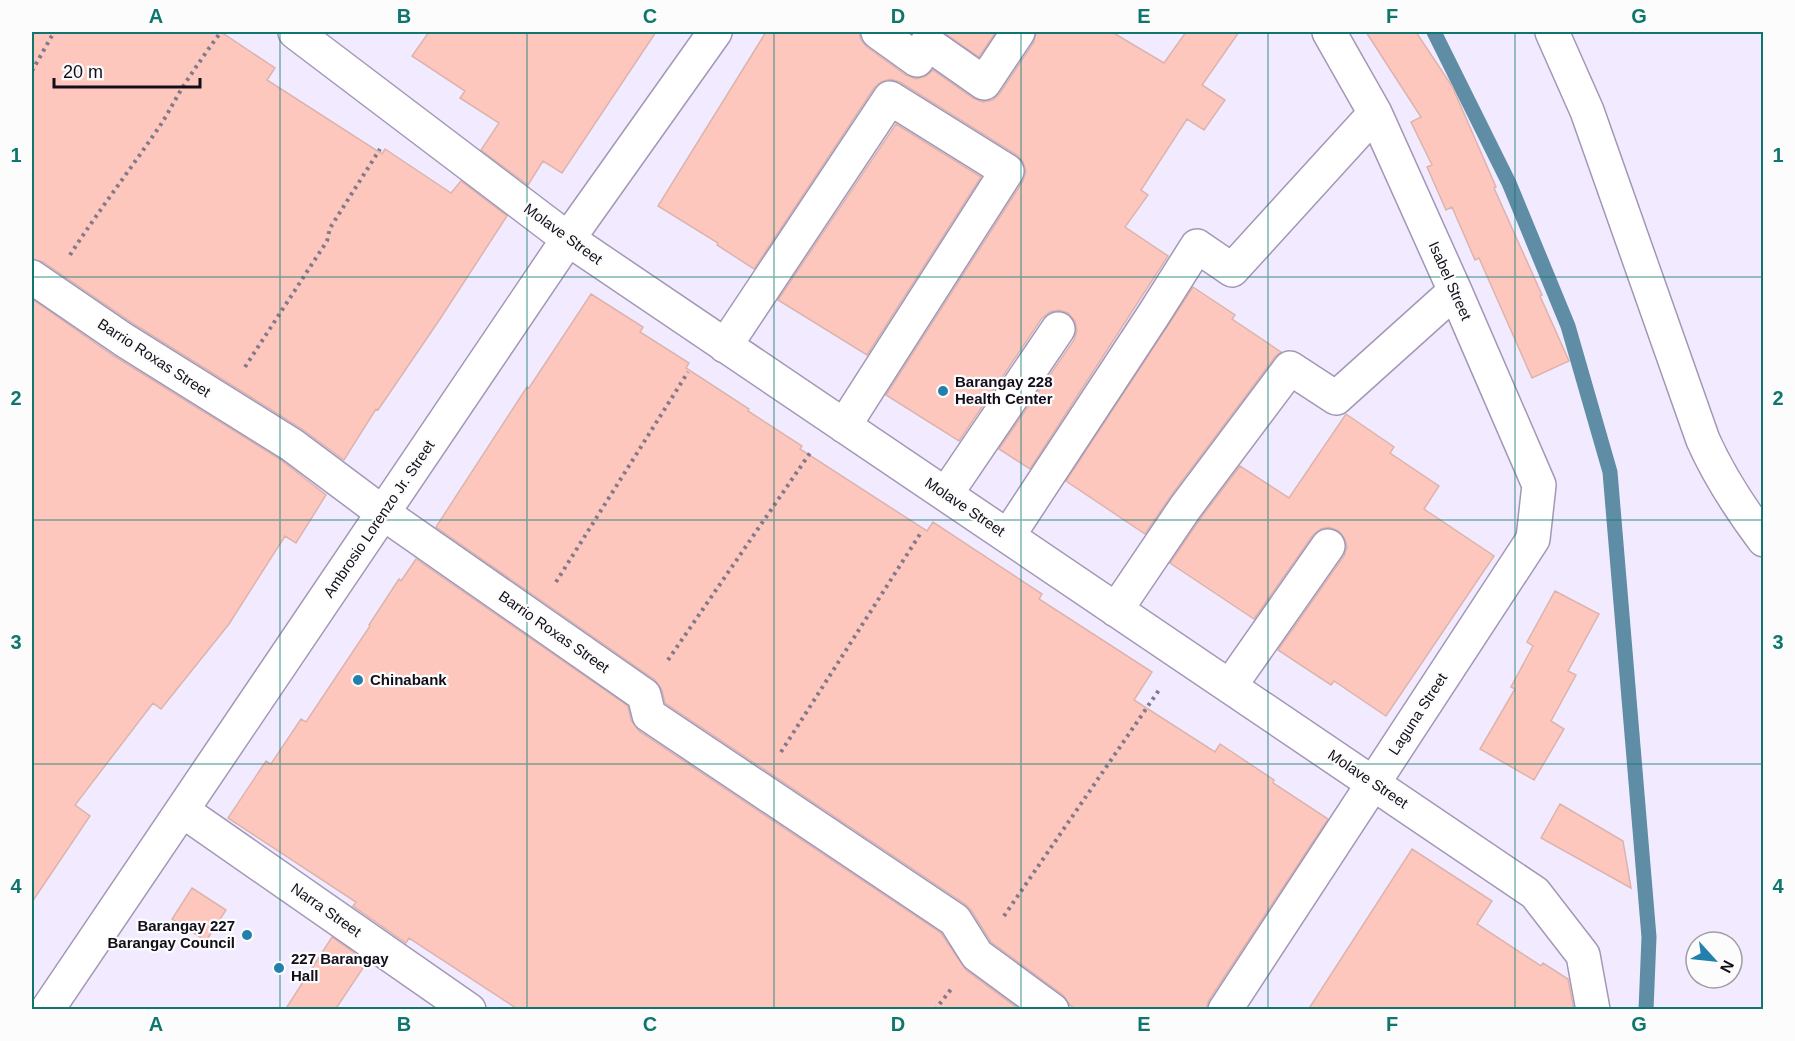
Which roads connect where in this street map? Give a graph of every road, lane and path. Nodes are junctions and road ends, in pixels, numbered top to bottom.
1 (54, 32) edge
2 (220, 32) edge
3 (295, 32) edge
4 (715, 32) edge
5 (878, 32) edge
6 (1018, 32) edge
7 (1329, 32) edge
8 (1552, 32) edge
9 (32, 71) edge
10 (402, 113) junction
11 (1375, 113) junction
12 (568, 239) junction
13 (40, 283) edge
14 (1455, 291) junction
15 (1058, 329) dead end
16 (718, 341) junction
17 (223, 402) junction
18 (839, 422) junction
19 (946, 494) junction
20 (383, 513) junction
21 (1008, 536) junction
22 (1533, 539) joint
23 (1764, 540) edge
24 (1328, 546) dead end
25 (1116, 610) junction
26 (533, 617) junction
27 (1183, 654) junction
28 (1230, 686) junction
29 (644, 695) junction
30 (1373, 782) junction
31 (758, 788) junction
32 (183, 811) junction
33 (977, 955) junction
34 (47, 1010) edge
35 (469, 1010) edge
36 (935, 1010) edge
37 (1052, 1010) edge
38 (1225, 1010) edge
39 (1593, 1010) edge

1 - 9 path
2 - 13 path
3 - 10 street, Molave Street
4 - 12 street, Ambrosio Lorenzo Jr. Street
5 - 6 street
7 - 11 street, Isabel Street
8 - 23 street
10 - 12 street, Molave Street
10 - 17 path
11 - 14 street, Isabel Street
11 - 21 street
12 - 16 street, Molave Street
12 - 20 street, Ambrosio Lorenzo Jr. Street
13 - 17 street, Barrio Roxas Street
14 - 22 street, Isabel Street
14 - 25 street
15 - 19 street
16 - 18 street, Molave Street
16 - 18 street
16 - 26 path
17 - 20 street, Barrio Roxas Street
18 - 19 street, Molave Street
18 - 29 path
19 - 21 street, Molave Street
19 - 31 path
20 - 26 street, Barrio Roxas Street
20 - 32 street, Ambrosio Lorenzo Jr. Street
21 - 25 street, Molave Street
22 - 30 street, Laguna Street
24 - 28 street
25 - 27 street, Molave Street
26 - 29 street, Barrio Roxas Street
27 - 28 street, Molave Street
27 - 33 path
28 - 30 street, Molave Street
29 - 31 street, Barrio Roxas Street
30 - 38 street, Laguna Street
30 - 39 street, Molave Street
31 - 33 street, Barrio Roxas Street
32 - 34 street, Ambrosio Lorenzo Jr. Street
32 - 35 street, Narra Street
33 - 36 path
33 - 37 street, Barrio Roxas Street

